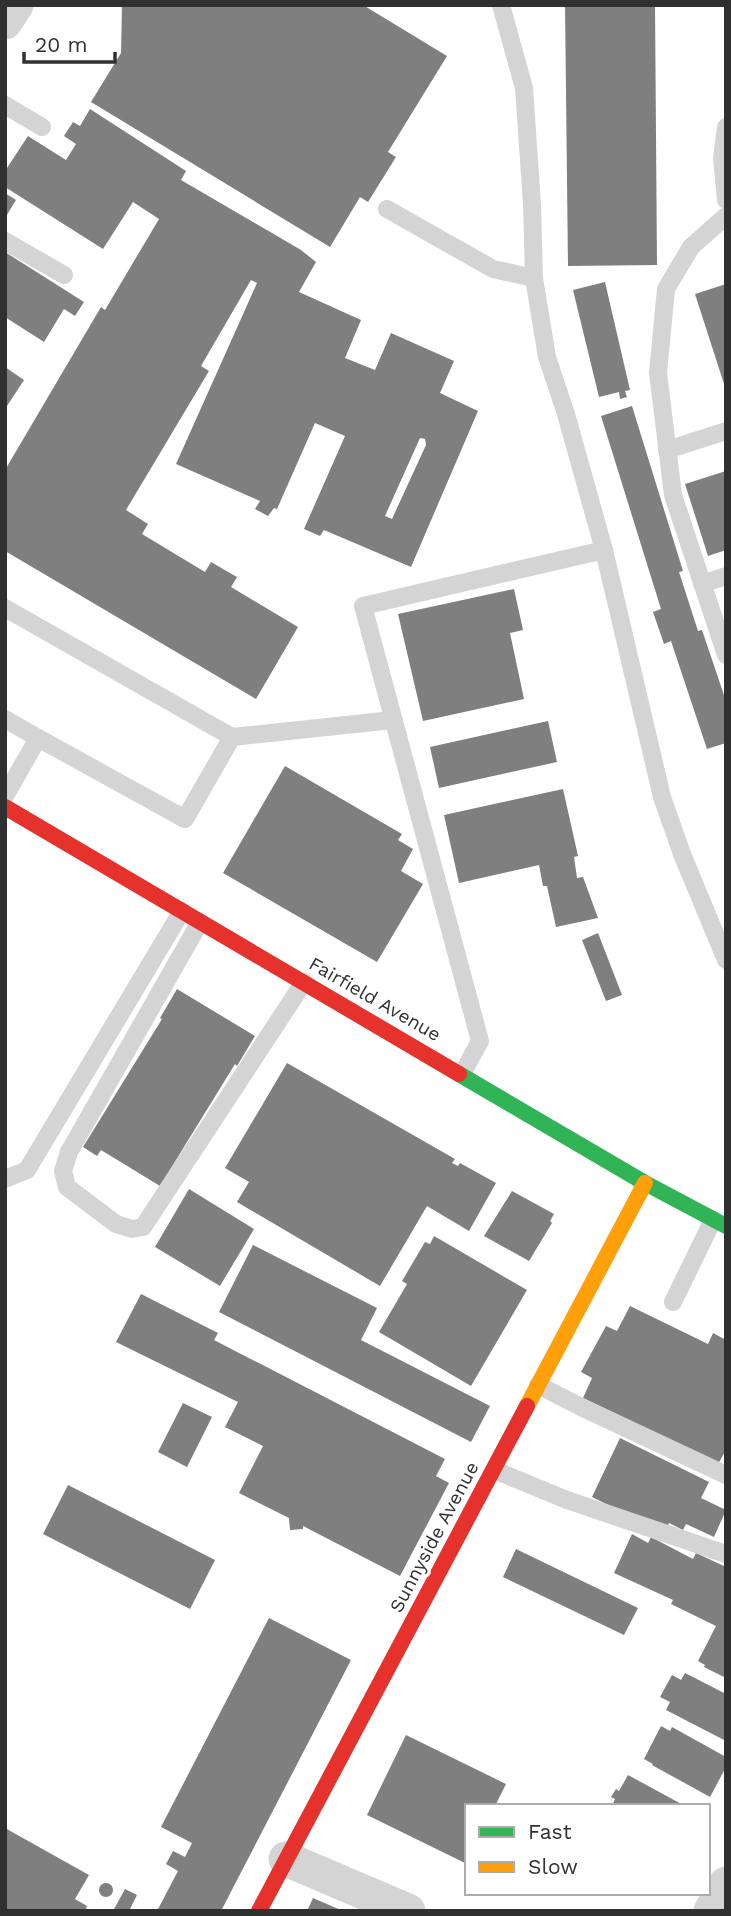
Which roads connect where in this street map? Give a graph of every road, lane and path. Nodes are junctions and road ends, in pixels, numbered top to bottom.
1 (16, 5) edge
2 (501, 5) edge
3 (5, 22) edge
4 (5, 106) edge
5 (42, 127) dead end
6 (726, 127) edge
7 (726, 200) edge
8 (387, 209) dead end
9 (726, 216) edge
10 (5, 241) edge
11 (64, 275) dead end
12 (534, 278) junction
13 (726, 431) edge
14 (667, 450) junction
15 (604, 550) junction
16 (726, 576) edge
17 (702, 584) junction
18 (5, 608) edge
19 (726, 655) edge
20 (5, 719) edge
21 (393, 720) junction
22 (232, 737) junction
23 (38, 738) junction
24 (5, 796) edge
25 (5, 807) edge
26 (182, 911) junction
27 (200, 922) junction
28 (726, 960) edge
29 (304, 982) junction
30 (462, 1074) junction
31 (5, 1179) edge
32 (645, 1183) junction
33 (719, 1223) edge
34 (673, 1302) dead end
35 (538, 1385) junction
36 (494, 1470) junction
37 (726, 1475) edge
38 (726, 1554) edge
39 (286, 1859) junction
40 (726, 1884) edge
41 (259, 1911) edge
42 (408, 1911) edge
43 (711, 1911) edge

1 - 3 street
2 - 12 lane
4 - 5 lane
6 - 7 lane
8 - 12 lane
9 - 14 lane
10 - 11 lane
12 - 15 lane
13 - 14 lane
14 - 17 lane
15 - 21 lane
15 - 28 lane
16 - 17 lane
17 - 19 lane
18 - 22 lane
20 - 23 lane
21 - 22 lane
21 - 30 lane
22 - 23 lane
23 - 24 lane
25 - 26 street, Fairfield Avenue
26 - 27 street, Fairfield Avenue
26 - 31 lane
27 - 29 street, Fairfield Avenue
27 - 29 lane
29 - 30 street, Fairfield Avenue
30 - 32 street, Fairfield Avenue
32 - 33 street, Fairfield Avenue
32 - 35 street, Sunnyside Avenue
33 - 34 lane
35 - 36 street, Sunnyside Avenue
35 - 37 lane
36 - 38 lane
36 - 39 street, Sunnyside Avenue
39 - 41 street, Sunnyside Avenue
39 - 42 street
40 - 43 street

